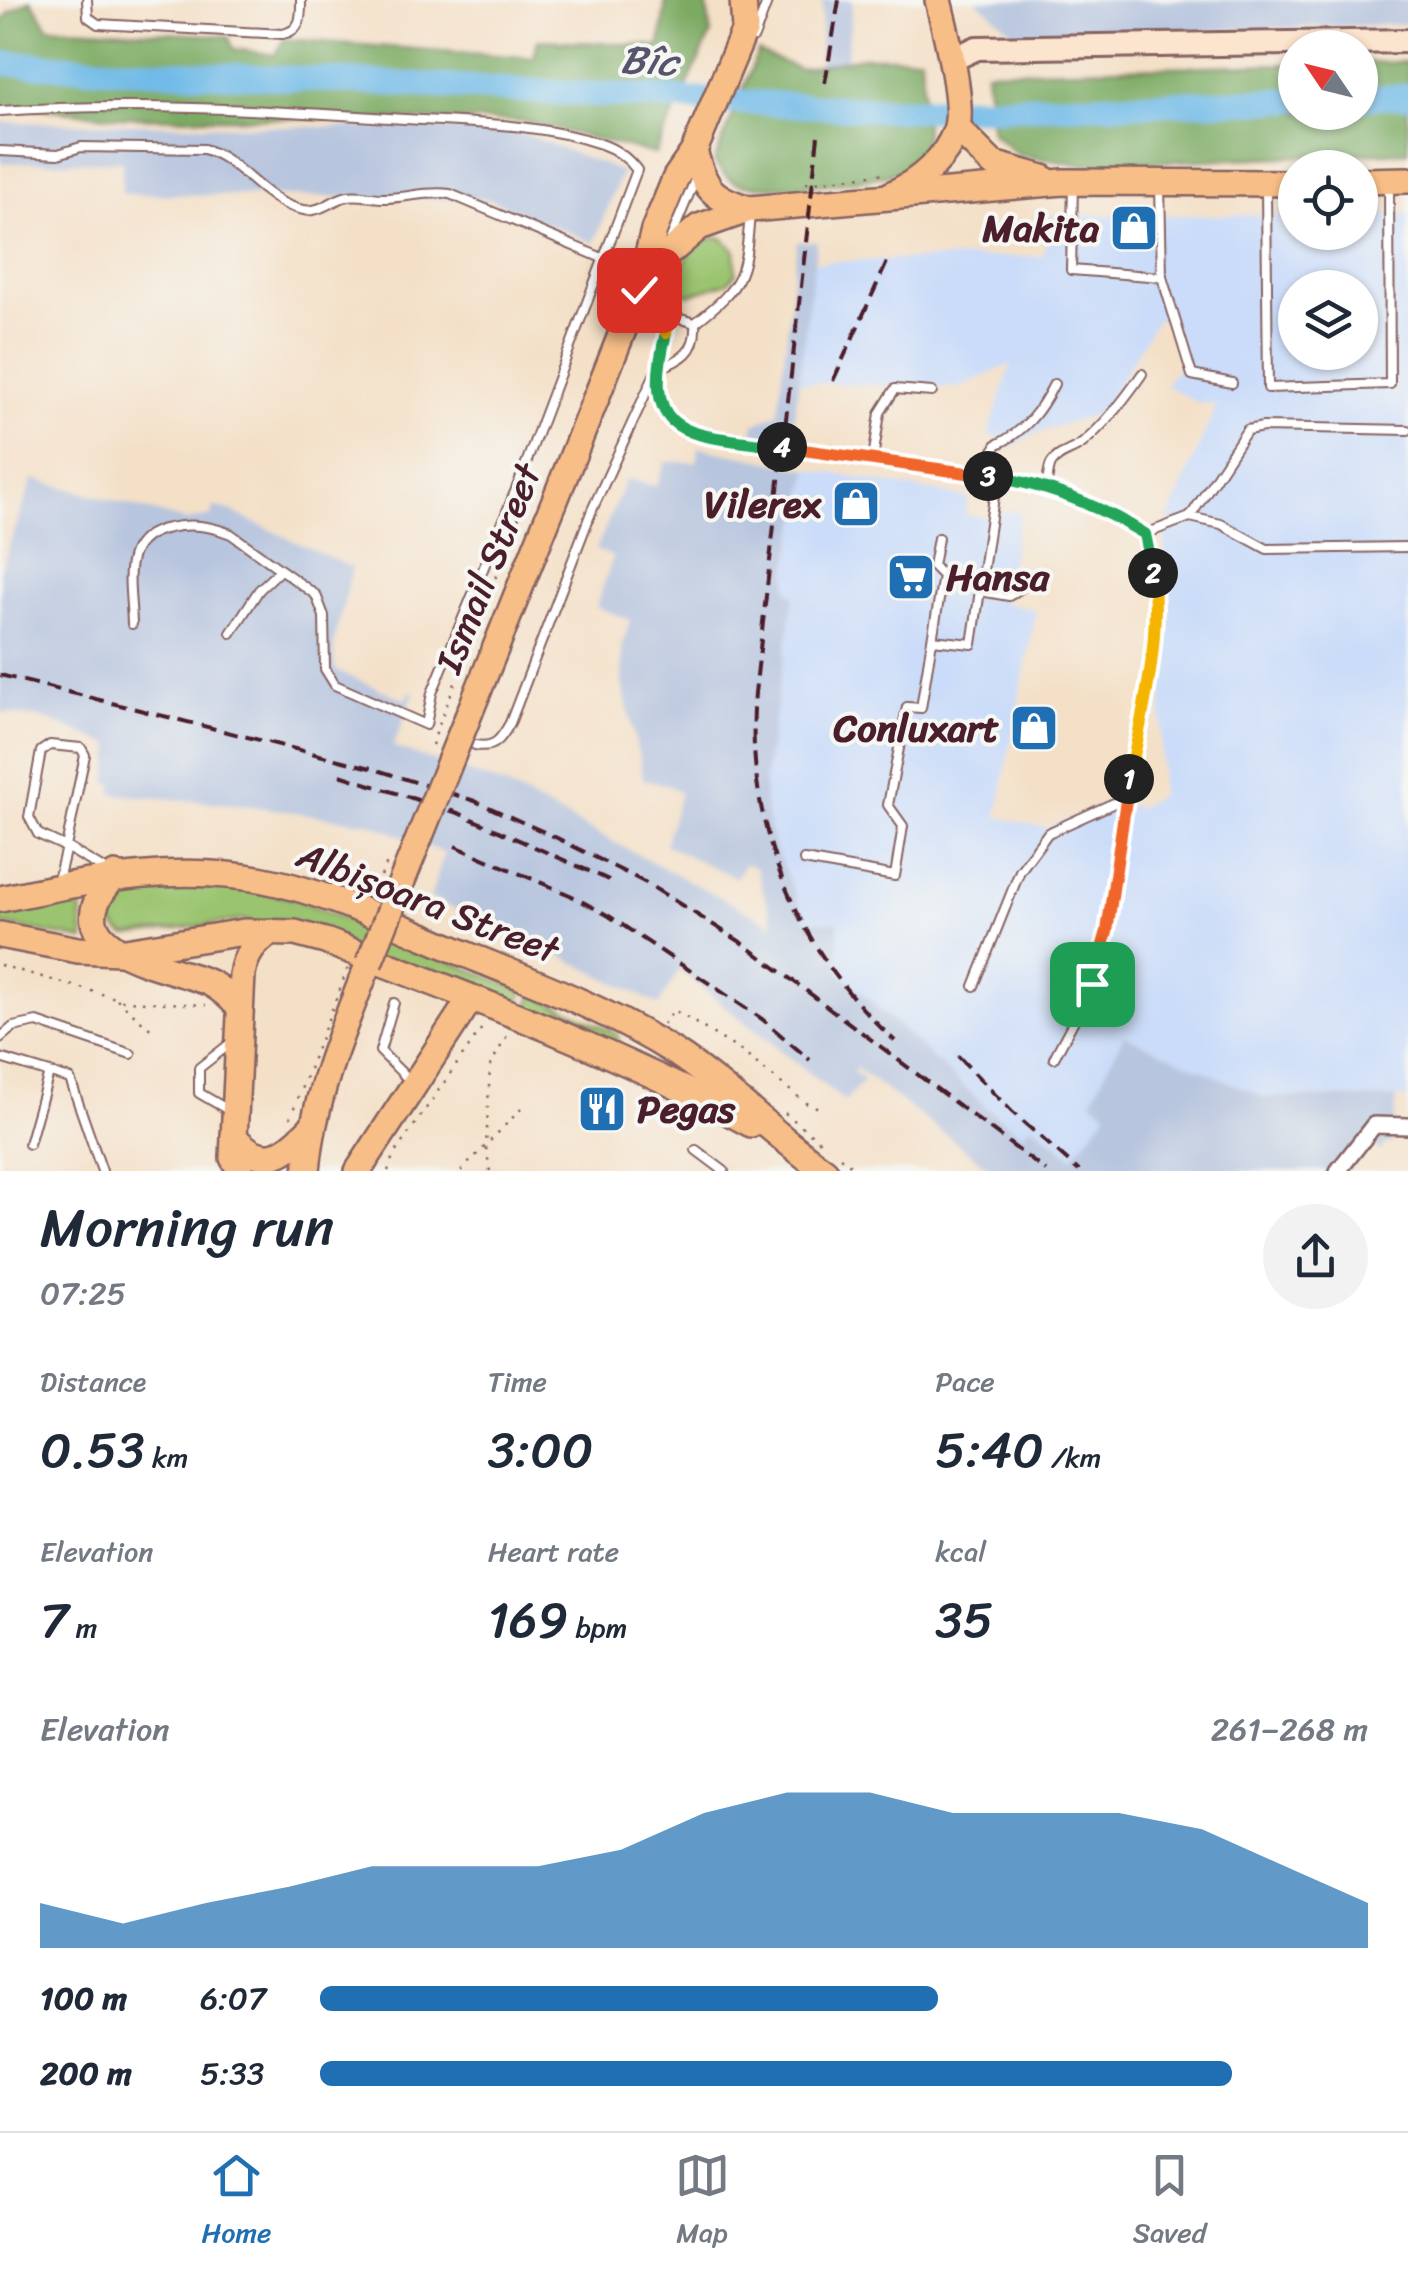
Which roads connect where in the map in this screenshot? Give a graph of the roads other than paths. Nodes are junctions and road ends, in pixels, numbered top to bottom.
1 (87, 0) edge
2 (301, 0) edge
3 (743, 0) edge
4 (756, 0) edge
5 (768, 0) edge
6 (938, 0) edge
7 (1408, 41) edge
8 (743, 44) junction
9 (953, 69) junction
10 (0, 110) edge
11 (957, 125) junction
12 (0, 151) edge
13 (700, 158) junction
14 (1398, 180) edge
15 (1068, 182) junction
16 (1278, 183) edge
17 (1160, 184) junction
18 (1266, 184) junction
19 (886, 197) junction
20 (750, 209) junction
21 (604, 258) junction
22 (662, 258) junction
23 (1162, 277) junction
24 (632, 279) junction
25 (670, 316) junction
26 (695, 323) junction
27 (657, 369) junction
28 (1142, 374) dead end
29 (1232, 383) dead end
30 (1054, 384) dead end
31 (932, 392) dead end
32 (1408, 430) edge
33 (873, 460) junction
34 (986, 476) junction
35 (996, 477) junction
36 (1046, 488) junction
37 (1190, 517) junction
38 (1145, 534) junction
39 (938, 538) dead end
40 (1408, 546) edge
41 (279, 571) junction
42 (1024, 586) dead end
43 (980, 592) junction
44 (132, 624) dead end
45 (231, 632) dead end
46 (932, 640) junction
47 (475, 744) dead end
48 (1125, 798) junction
49 (66, 846) junction
50 (804, 860) dead end
51 (115, 875) junction
52 (56, 887) junction
53 (0, 899) edge
54 (271, 932) junction
55 (0, 935) edge
56 (119, 952) junction
57 (974, 986) dead end
58 (471, 998) junction
59 (394, 1003) dead end
60 (240, 1008) junction
61 (623, 1024) junction
62 (0, 1038) edge
63 (238, 1038) junction
64 (131, 1054) dead end
65 (612, 1056) junction
66 (0, 1058) edge
67 (1054, 1058) dead end
68 (49, 1073) junction
69 (413, 1084) junction
70 (1408, 1126) edge
71 (786, 1143) junction
72 (29, 1144) dead end
73 (235, 1150) edge
74 (696, 1150) dead end
75 (296, 1158) edge
76 (365, 1167) edge
77 (102, 1171) edge
78 (349, 1171) edge
79 (724, 1171) edge
80 (825, 1171) edge
81 (1338, 1171) edge

1 - 2 lane
3 - 8 main road
4 - 8 lane, Ismail Street
5 - 8 lane, Ismail Street
6 - 9 main road
7 - 9 street
8 - 13 main road, Ismail Street
9 - 11 main road
10 - 21 lane
11 - 15 main road
11 - 19 main road
12 - 21 lane
13 - 20 main road
13 - 22 lane, Ismail Street
13 - 24 main road, Ismail Street
14 - 18 lane
15 - 17 main road
15 - 19 main road
15 - 23 lane
16 - 18 main road
17 - 18 main road
17 - 23 lane
19 - 20 main road
20 - 22 main road
20 - 26 lane
21 - 24 lane
21 - 41 lane
22 - 24 main road
23 - 29 lane
24 - 25 lane
24 - 75 main road, Ismail Street, bridge
25 - 26 lane
25 - 27 lane
26 - 27 lane
27 - 33 lane
27 - 47 lane
28 - 36 lane
30 - 34 lane
31 - 33 lane
32 - 37 lane
33 - 34 lane
34 - 35 lane
35 - 36 lane
35 - 43 lane
36 - 38 lane
37 - 38 lane
37 - 40 lane
38 - 48 lane
39 - 46 lane
41 - 44 lane
41 - 45 lane
42 - 43 lane
43 - 46 lane
46 - 50 lane
48 - 57 lane
48 - 67 lane
49 - 49 lane
49 - 51 lane
49 - 52 lane
51 - 52 main road, Albișoara Street
51 - 56 main road
51 - 61 main road, Albișoara Street
52 - 53 main road, Albișoara Street
54 - 56 main road, Albișoara Street
54 - 58 main road, Albișoara Street
54 - 60 main road
55 - 56 main road, Albișoara Street
56 - 60 main road
58 - 65 main road, Albișoara Street
58 - 69 main road
59 - 69 lane
60 - 63 main road
61 - 65 main road
61 - 71 main road, Albișoara Street
62 - 64 lane
63 - 73 main road
63 - 73 lane
65 - 71 main road, Albișoara Street
66 - 68 lane
68 - 72 lane
68 - 77 lane
69 - 76 main road
70 - 81 street
71 - 80 main road, Albișoara Street
73 - 75 main road
74 - 79 lane
76 - 78 main road

